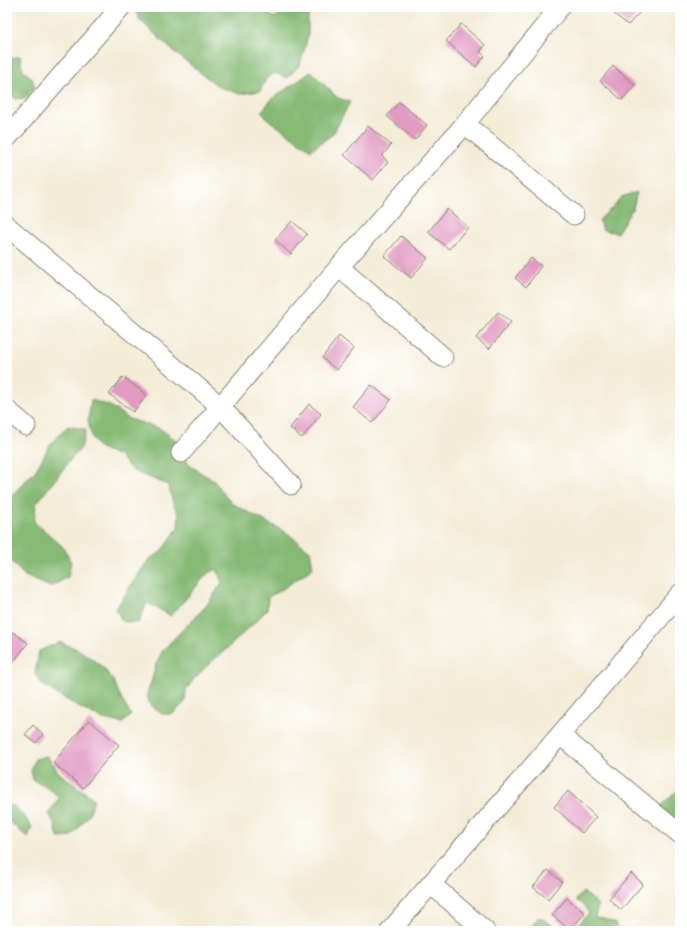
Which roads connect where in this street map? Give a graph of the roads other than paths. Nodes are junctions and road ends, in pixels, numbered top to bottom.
1 (121, 7) edge
2 (560, 7) edge
3 (465, 124) junction
4 (7, 138) edge
5 (574, 216) dead end
6 (7, 226) edge
7 (339, 266) junction
8 (443, 357) dead end
9 (220, 406) junction
10 (7, 410) edge
11 (26, 426) dead end
12 (181, 453) dead end
13 (291, 485) dead end
14 (680, 594) edge
15 (560, 735) junction
16 (680, 834) edge
17 (431, 884) junction
18 (390, 931) edge
19 (485, 931) edge

1 - 4 street
2 - 3 street
3 - 5 street
3 - 7 street
6 - 9 street
7 - 8 street
7 - 9 street
9 - 12 street
9 - 13 street
10 - 11 street
14 - 15 street
15 - 16 street
15 - 17 street
17 - 18 street
17 - 19 street

